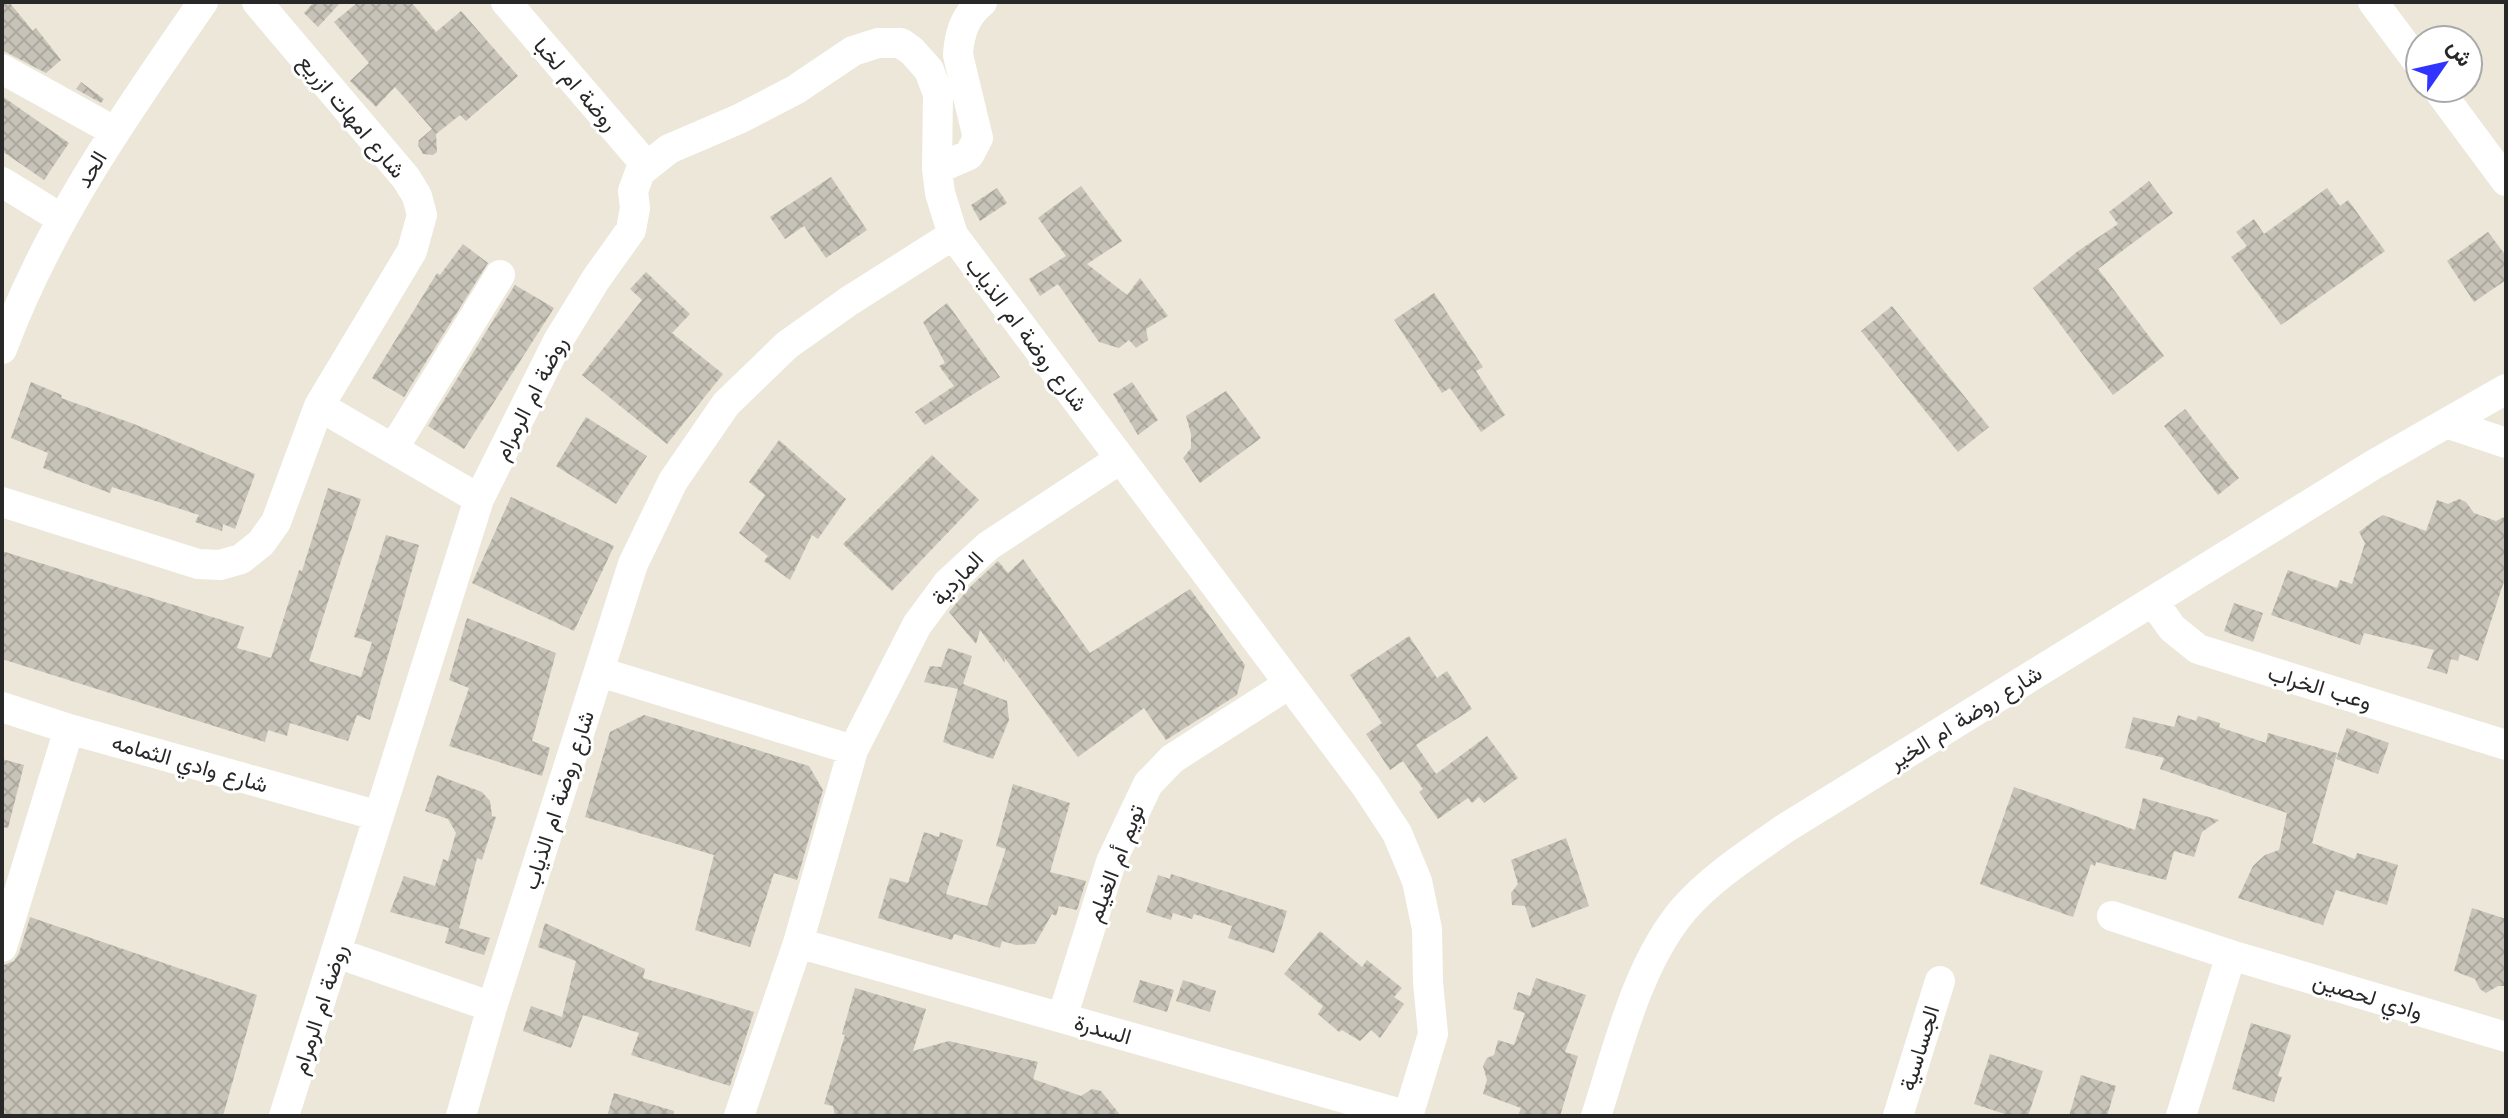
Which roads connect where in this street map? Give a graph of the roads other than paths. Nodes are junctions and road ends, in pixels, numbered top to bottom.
1 (203, 2) edge
2 (257, 2) edge
3 (506, 2) edge
4 (982, 2) edge
5 (2373, 2) edge
6 (2404, 44) edge
7 (2, 69) edge
8 (2449, 104) edge
9 (114, 131) junction
10 (646, 165) junction
11 (937, 169) junction
12 (2506, 181) edge
13 (2, 182) edge
14 (62, 219) junction
15 (953, 235) junction
16 (500, 275) dead end
17 (2, 349) edge
18 (2506, 389) edge
19 (319, 406) junction
20 (2449, 424) junction
21 (2506, 443) edge
22 (393, 449) junction
23 (1120, 459) junction
24 (479, 499) junction
25 (2, 502) edge
26 (2153, 601) junction
27 (600, 672) junction
28 (1289, 684) junction
29 (2, 707) edge
30 (69, 729) junction
31 (2506, 745) edge
32 (853, 750) junction
33 (379, 816) junction
34 (8, 903) edge
35 (2112, 916) dead end
36 (798, 943) junction
37 (2, 947) edge
38 (337, 953) junction
39 (2231, 955) junction
40 (1940, 981) dead end
41 (492, 1007) junction
42 (1062, 1018) junction
43 (2506, 1037) edge
44 (284, 1116) edge
45 (461, 1116) edge
46 (739, 1116) edge
47 (1408, 1116) edge
48 (1596, 1116) edge
49 (1898, 1116) edge
50 (2181, 1116) edge

1 - 9 street, الحد
2 - 19 street, شارع امهات ازريع
3 - 10 street, روضة ام لخبا
4 - 11 street
5 - 6 street
7 - 9 street
8 - 12 street
9 - 14 street, الحد
10 - 11 street
10 - 24 street, روضة ام الرمرام
11 - 15 street
13 - 14 street
14 - 17 street, الحد
15 - 23 street, شارع روضة ام الذياب
15 - 27 street, شارع روضة ام الذياب
16 - 22 street
18 - 20 street, شارع روضة ام الخير
19 - 22 street
19 - 25 street, شارع امهات ازريع
20 - 21 street
20 - 26 street, شارع روضة ام الخير
22 - 24 street
23 - 28 street, شارع روضة ام الذياب
23 - 32 street, الماردية
24 - 33 street, روضة ام الرمرام
26 - 31 street, وعب الخراب
26 - 48 street, شارع روضة ام الخير
27 - 32 street
27 - 41 street, شارع روضة ام الذياب
28 - 42 street, تويم أم الغيلم
28 - 47 street, شارع روضة ام الذياب
29 - 30 street, شارع وادي الثمامه
30 - 33 street, شارع وادي الثمامه
30 - 34 street
32 - 36 street, الماردية
33 - 38 street, روضة ام الرمرام
34 - 37 street
35 - 39 street, وادي لحصين
36 - 42 street, السدرة
36 - 46 street, الماردية
38 - 41 street
38 - 44 street, روضة ام الرمرام
39 - 43 street, وادي لحصين
39 - 50 street
40 - 49 street, الجساسية
41 - 45 street, شارع روضة ام الذياب
42 - 47 street, السدرة

